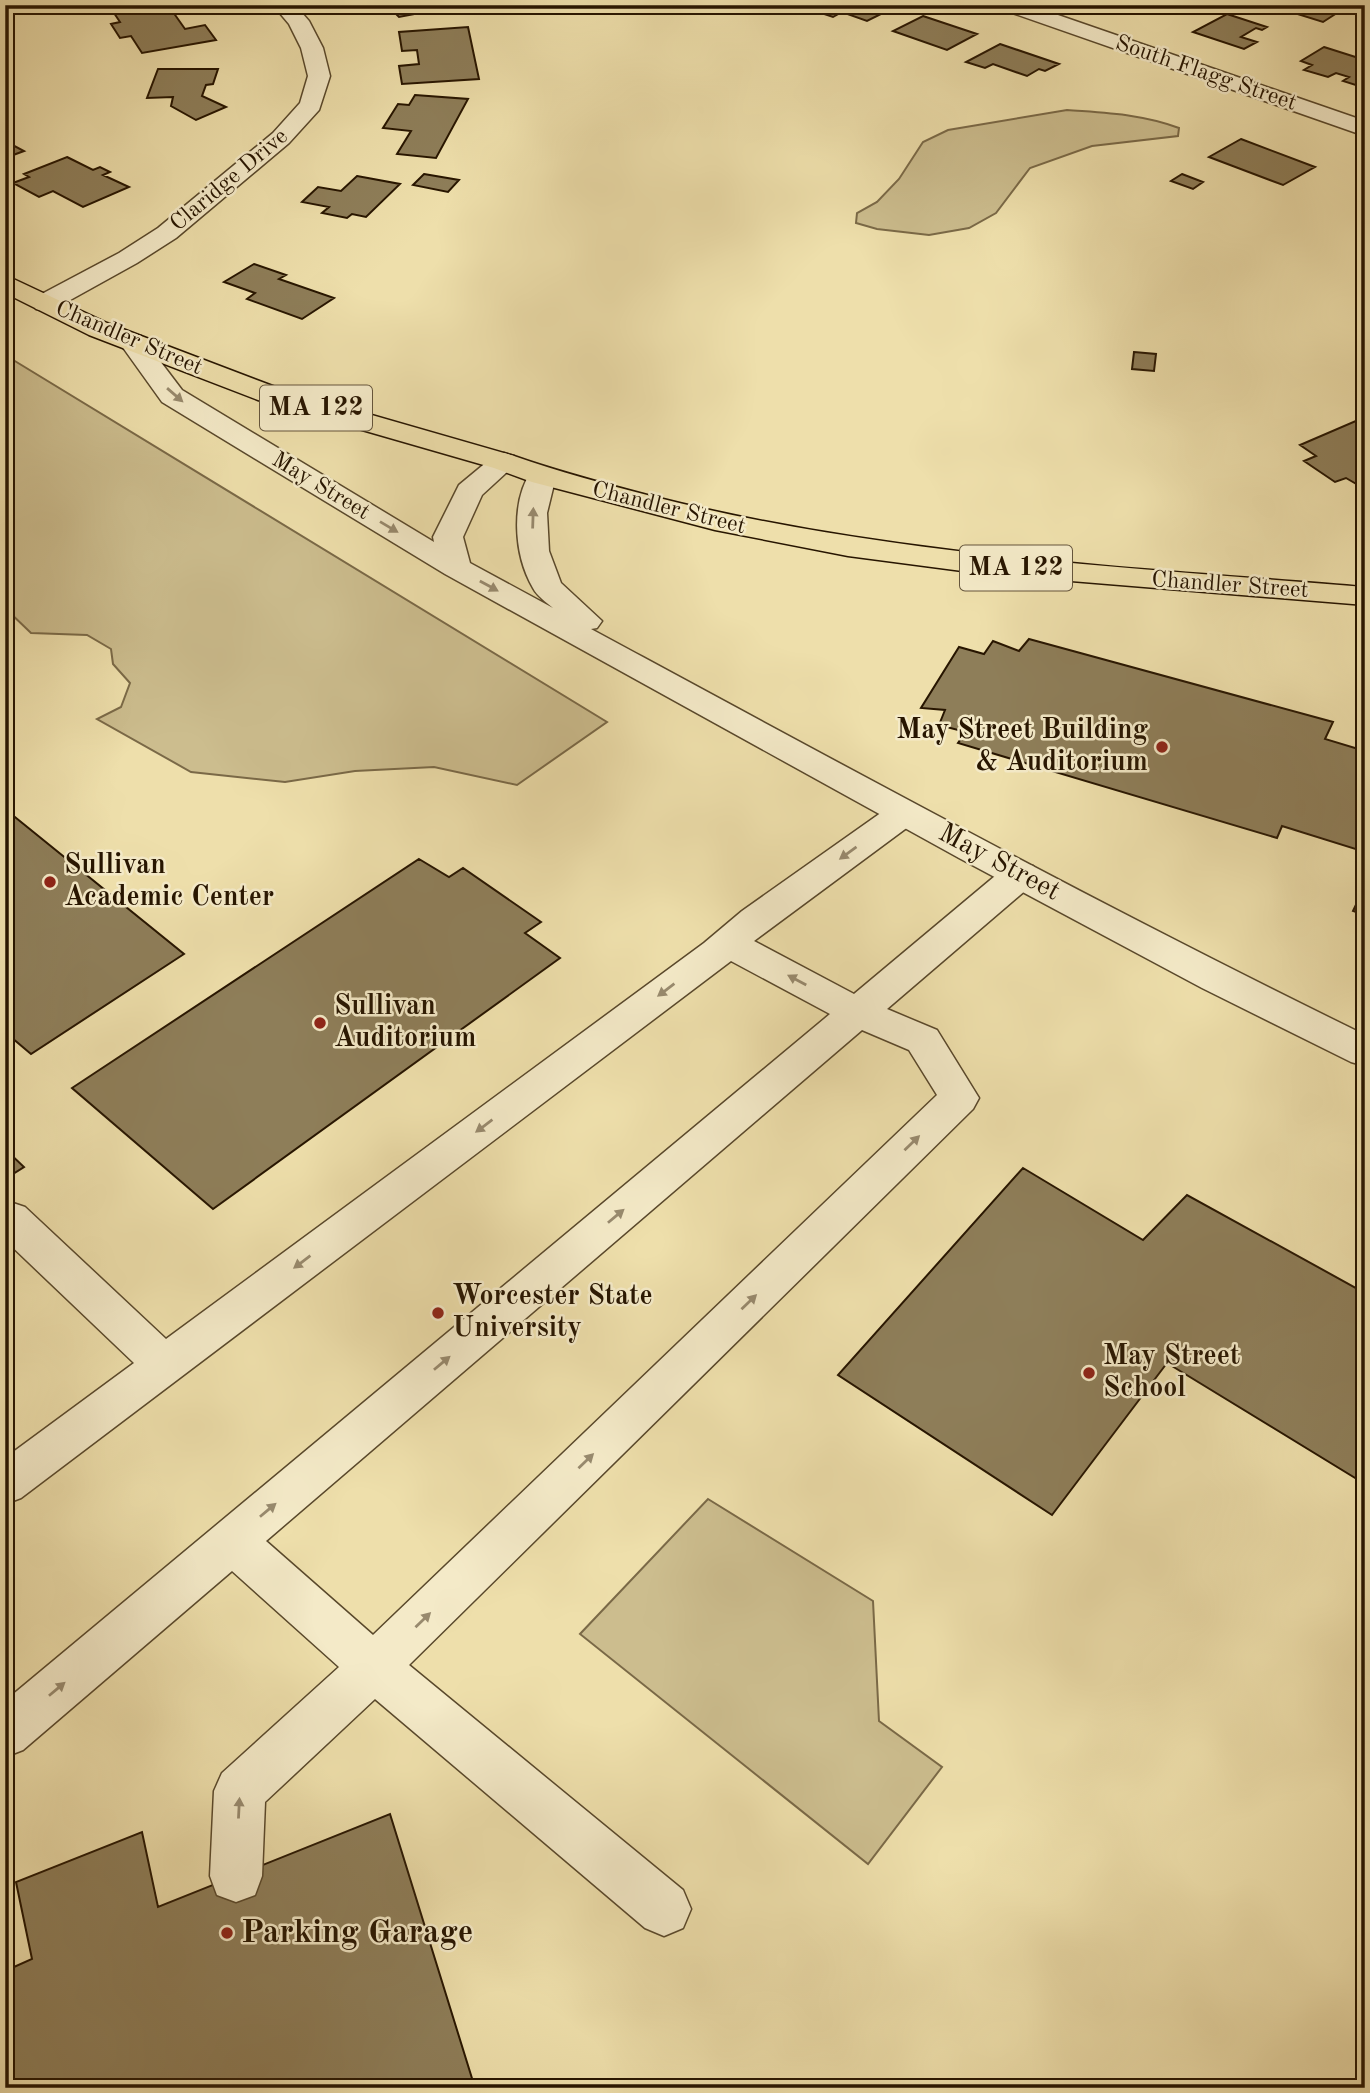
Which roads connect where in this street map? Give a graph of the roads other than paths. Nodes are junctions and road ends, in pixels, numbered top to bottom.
1 (283, 5) edge
2 (1007, 5) edge
3 (1365, 129) edge
4 (5, 283) edge
5 (45, 303) junction
6 (132, 342) junction
7 (504, 462) junction
8 (542, 477) junction
9 (456, 568) junction
10 (1365, 596) edge
11 (638, 665) junction
12 (904, 813) junction
13 (1020, 875) junction
14 (728, 943) junction
15 (857, 1012) junction
16 (1365, 1052) edge
17 (5, 1223) edge
18 (165, 1365) junction
19 (5, 1484) edge
20 (232, 1541) junction
21 (374, 1667) junction
22 (5, 1733) edge
23 (236, 1876) dead end
24 (664, 1909) dead end

1 - 5 street, Claridge Drive
2 - 3 street, South Flagg Street
4 - 5 main road, Chandler Street / MA 122
5 - 6 main road, Chandler Street / MA 122
6 - 7 main road, Chandler Street / MA 122
6 -> 9 street, May Street
7 - 8 main road, Chandler Street / MA 122
7 - 9 street
8 - 10 main road, Chandler Street / MA 122
11 -> 8 street, May Street
9 -> 11 street, May Street
11 - 12 street, May Street
12 - 13 street, May Street
12 -> 14 street
13 - 15 street
13 - 16 street, May Street
15 -> 14 street
14 -> 18 street
20 -> 15 street
21 -> 15 street
17 - 18 street
18 - 19 street
20 - 21 street
22 -> 20 street
23 -> 21 street
21 - 24 street

